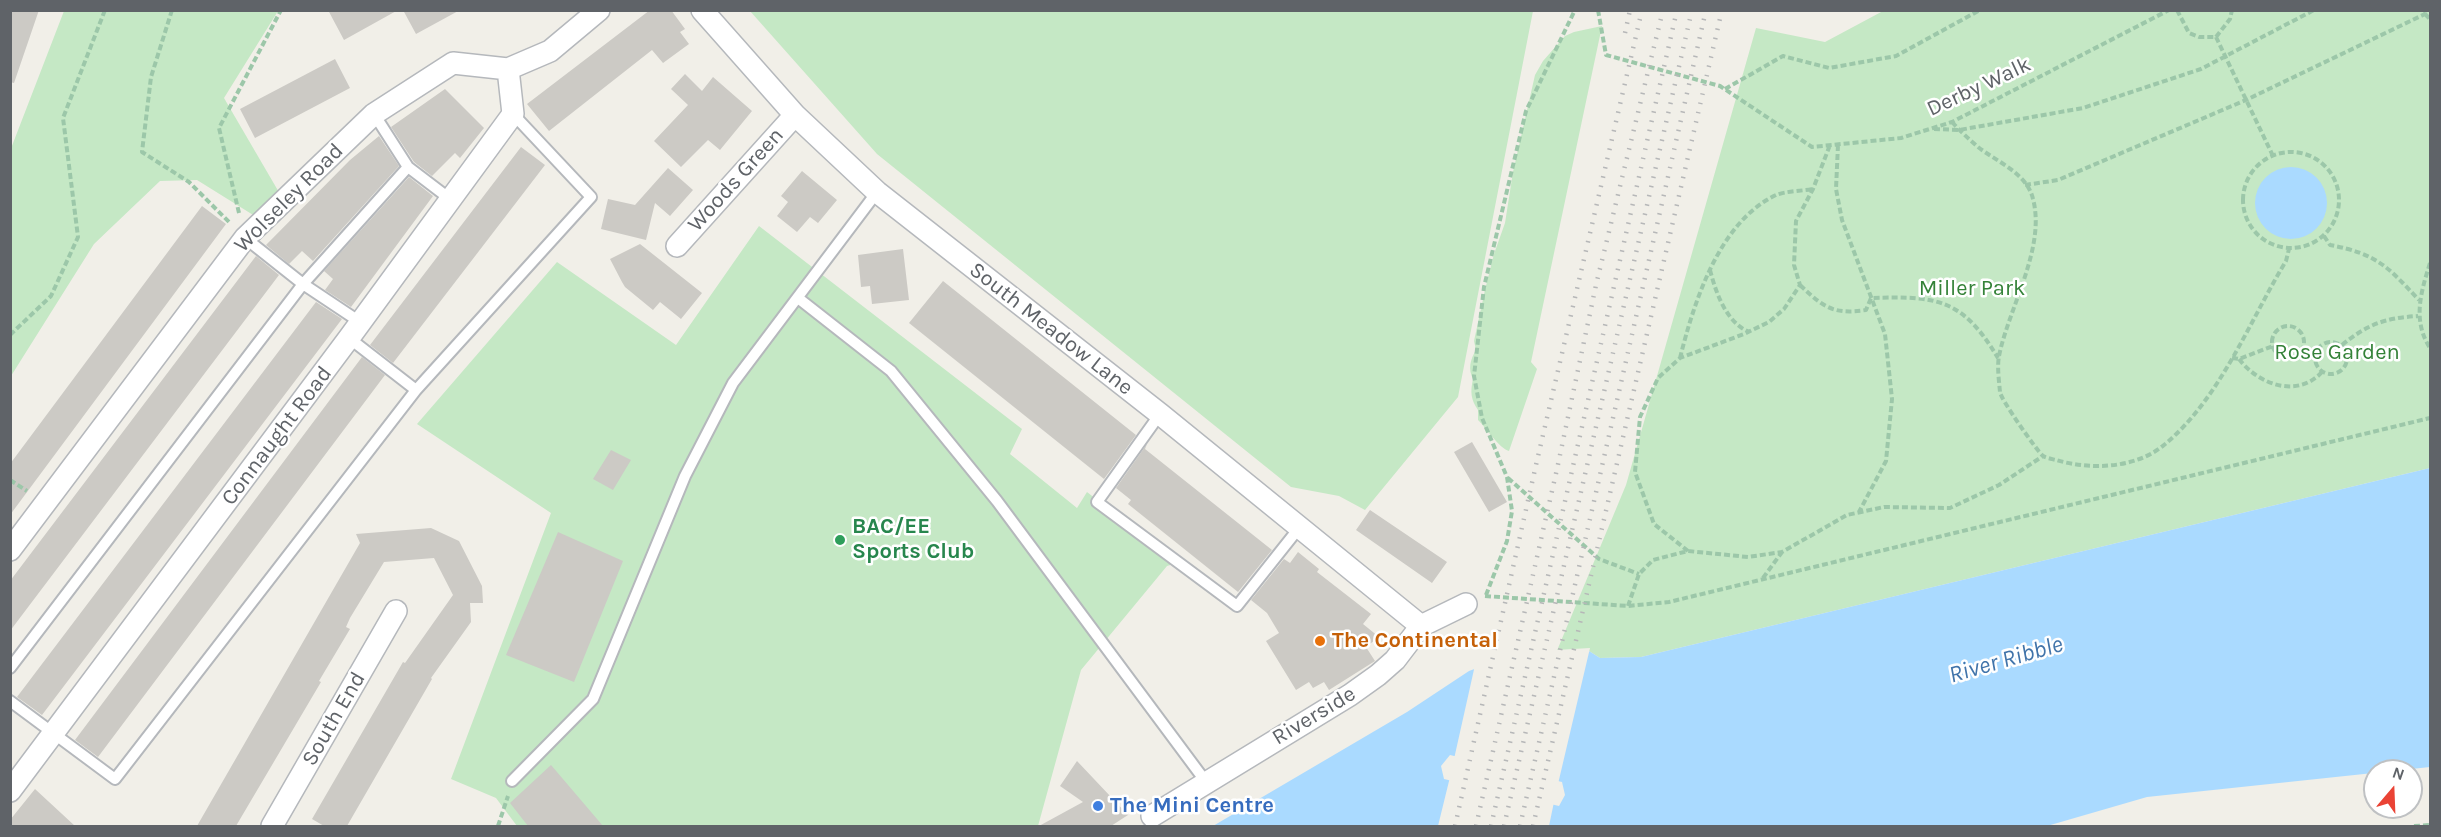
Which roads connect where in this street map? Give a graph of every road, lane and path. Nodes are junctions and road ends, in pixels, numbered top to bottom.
1 (105, 10) edge
2 (172, 10) edge
3 (281, 10) edge
4 (599, 10) edge
5 (702, 10) edge
6 (1575, 10) edge
7 (1598, 10) edge
8 (1980, 10) edge
9 (2169, 10) edge
10 (2178, 10) edge
11 (2232, 10) edge
12 (2314, 10) edge
13 (2426, 12) edge
14 (2430, 19) edge
15 (2216, 37) junction
16 (2226, 57) junction
17 (508, 69) junction
18 (1725, 90) junction
19 (2246, 100) junction
20 (374, 114) junction
21 (513, 114) junction
22 (795, 115) junction
23 (1952, 122) junction
24 (1930, 129) junction
25 (1959, 130) junction
26 (1838, 145) junction
27 (1830, 146) junction
28 (2273, 156) junction
29 (408, 167) junction
30 (2025, 184) junction
31 (1814, 189) junction
32 (877, 192) junction
33 (450, 200) junction
34 (2324, 236) junction
35 (245, 237) junction
36 (677, 246) dead end
37 (2289, 249) junction
38 (2430, 263) edge
39 (1710, 270) junction
40 (303, 284) junction
41 (1800, 285) junction
42 (798, 298) junction
43 (1871, 298) junction
44 (2419, 300) junction
45 (2418, 316) junction
46 (354, 330) junction
47 (1749, 332) junction
48 (10, 334) edge
49 (2342, 345) junction
50 (2274, 346) junction
51 (2430, 348) edge
52 (1680, 358) junction
53 (1998, 358) junction
54 (2232, 358) junction
55 (2240, 359) junction
56 (2323, 371) junction
57 (416, 390) junction
58 (1160, 414) junction
59 (2430, 418) edge
60 (2043, 456) junction
61 (1507, 477) junction
62 (1859, 513) junction
63 (1299, 528) junction
64 (10, 550) edge
65 (1688, 551) junction
66 (1782, 552) junction
67 (1639, 574) junction
68 (1762, 579) junction
69 (1466, 604) dead end
70 (1628, 606) junction
71 (396, 611) dead end
72 (1421, 626) junction
73 (10, 668) edge
74 (10, 701) edge
75 (55, 734) junction
76 (512, 781) joint
77 (1206, 782) junction
78 (10, 791) edge
79 (1152, 816) dead end
80 (2430, 825) edge
81 (272, 826) edge
82 (498, 826) edge
83 (2414, 826) edge

1 - 48 path
2 - 35 path
3 - 35 path
4 - 17 street, Wolseley Road
5 - 22 street, South Meadow Lane
6 - 61 path
7 - 18 path, Derby Walk
8 - 18 path
9 - 23 path, Derby Walk
10 - 15 path
11 - 15 path
12 - 16 path
13 - 14 path
13 - 19 path
15 - 16 path
16 - 19 path
16 - 25 path
17 - 20 street, Wolseley Road
17 - 21 street
18 - 27 path, Derby Walk
19 - 28 path
19 - 30 path
20 - 29 lane
20 - 35 street, Wolseley Road
21 - 33 street, Connaught Road
21 - 57 lane
22 - 32 street, South Meadow Lane
22 - 36 street, Woods Green
23 - 24 path, Derby Walk
23 - 25 path
24 - 25 path
24 - 26 path, Derby Walk
25 - 30 path
26 - 27 path, Derby Walk
26 - 43 path
27 - 31 path
28 - 34 path
28 - 37 path
29 - 33 lane
29 - 40 lane
30 - 53 path
31 - 39 path
31 - 41 path
32 - 42 lane
32 - 58 street, South Meadow Lane
33 - 46 street, Connaught Road
34 - 37 path
34 - 44 path
35 - 40 lane
35 - 64 street, Wolseley Road
37 - 54 path
38 - 44 path
39 - 47 path
39 - 52 path
40 - 46 lane
40 - 73 lane
41 - 43 path
41 - 47 path
42 - 76 lane
42 - 77 lane
43 - 53 path
43 - 62 path
44 - 45 path
45 - 49 path
45 - 51 path
46 - 57 lane
46 - 75 street, Connaught Road
47 - 52 path
49 - 56 path
49 - 56 path
50 - 50 path
50 - 55 path
52 - 65 path
53 - 60 path
54 - 55 path
54 - 60 path
55 - 56 path
57 - 75 lane
58 - 63 street, South Meadow Lane
58 - 63 lane
59 - 68 path
60 - 62 path
61 - 67 path
61 - 70 path
62 - 66 path
63 - 72 street, South Meadow Lane
65 - 66 path
65 - 67 path
66 - 68 path
67 - 70 path
68 - 70 path
69 - 72 street, Riverside
71 - 81 street, South End
72 - 77 street, Riverside
74 - 75 lane
75 - 78 street, Connaught Road
76 - 82 path
77 - 79 street, Riverside
80 - 83 path

